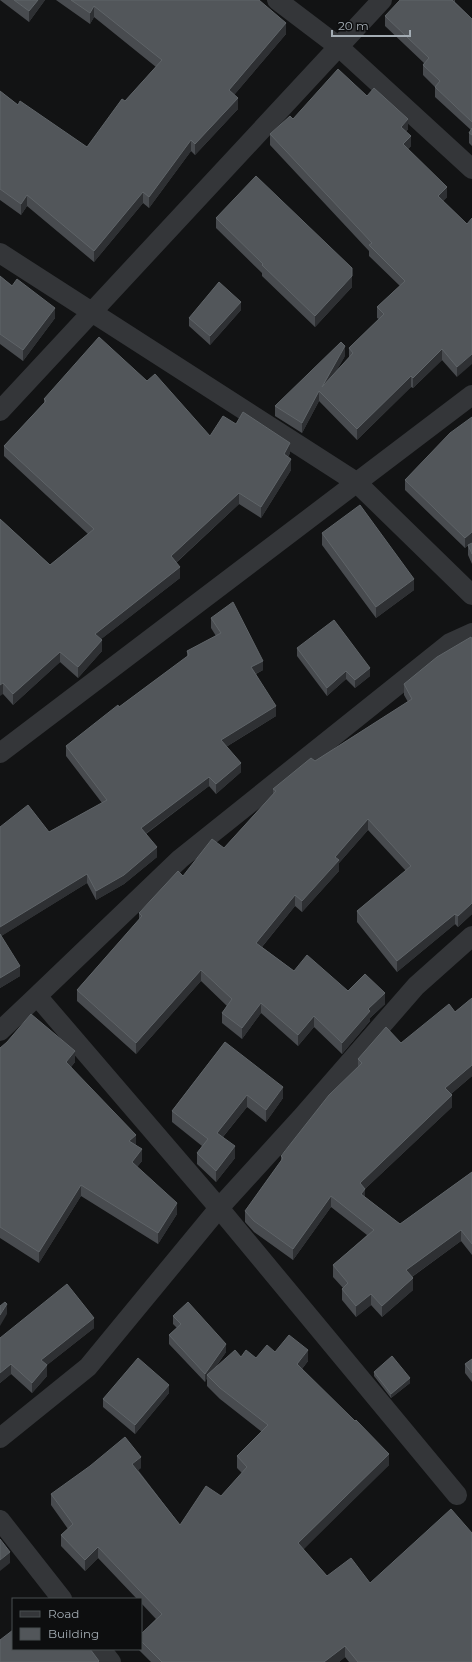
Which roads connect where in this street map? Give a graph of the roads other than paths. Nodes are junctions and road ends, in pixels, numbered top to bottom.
1 (277, 0) edge
2 (382, 0) edge
3 (339, 47) junction
4 (472, 169) edge
5 (0, 254) edge
6 (92, 312) junction
7 (472, 395) edge
8 (0, 411) edge
9 (356, 482) junction
10 (472, 595) edge
11 (472, 633) edge
12 (0, 753) edge
13 (472, 936) edge
14 (37, 996) junction
15 (0, 1031) edge
16 (219, 1208) junction
17 (0, 1438) edge
18 (457, 1495) dead end
19 (0, 1520) edge
20 (61, 1598) edge
21 (102, 1650) edge
22 (111, 1662) edge

1 - 3 street
2 - 3 street
3 - 4 street
3 - 6 street
5 - 6 street
6 - 8 street
6 - 9 street
7 - 9 street
9 - 10 street
9 - 12 street
11 - 14 street
13 - 16 street
14 - 15 street
14 - 16 street
16 - 17 street
16 - 18 street
19 - 20 street
21 - 22 street

